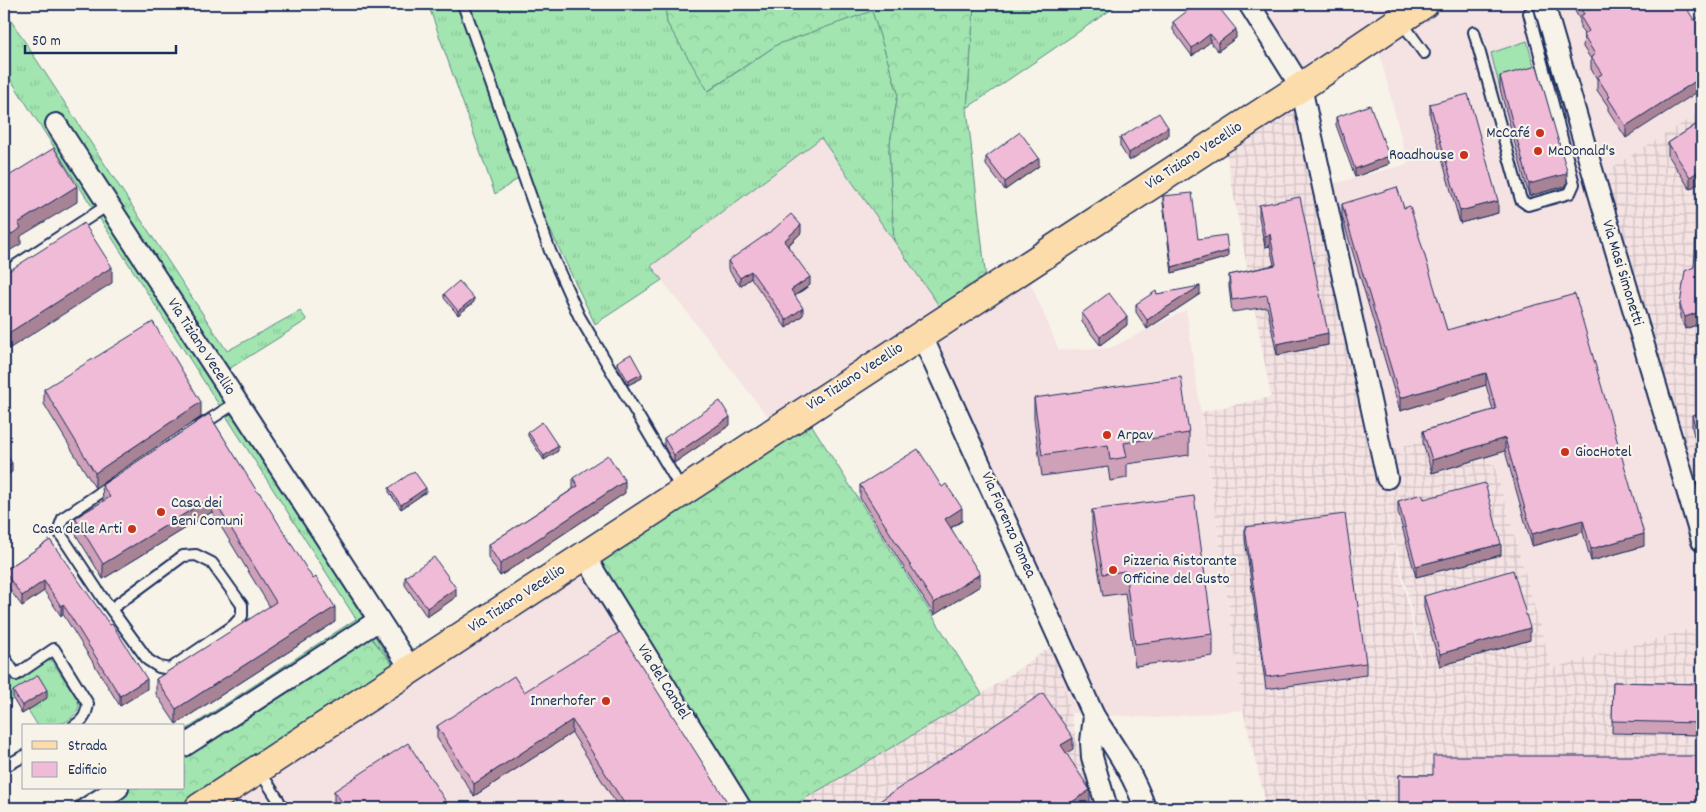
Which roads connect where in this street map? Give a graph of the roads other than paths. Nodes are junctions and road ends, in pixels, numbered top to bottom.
1 (463, 4) edge
2 (1249, 4) edge
3 (1424, 4) edge
4 (1536, 8) edge
5 (1400, 20) junction
6 (1474, 32) dead end
7 (1424, 53) dead end
8 (1301, 86) junction
9 (56, 124) dead end
10 (108, 205) junction
11 (4, 273) edge
12 (922, 334) junction
13 (237, 402) junction
14 (190, 432) edge
15 (1388, 478) dead end
16 (119, 480) edge
17 (682, 491) junction
18 (1702, 542) edge
19 (584, 555) junction
20 (111, 609) junction
21 (379, 620) junction
22 (4, 657) edge
23 (411, 669) junction
24 (1094, 716) junction
25 (77, 724) edge
26 (185, 745) edge
27 (22, 757) edge
28 (4, 767) edge
29 (258, 769) junction
30 (115, 790) edge
31 (278, 801) dead end
32 (87, 808) edge
33 (199, 808) edge
34 (741, 808) edge
35 (1107, 808) edge
36 (1146, 808) edge

1 - 17 lane
2 - 8 street
3 - 5 main road, Via Tiziano Vecellio
4 - 6 lane
4 - 18 street, Via Masi Simonetti
5 - 7 lane
5 - 8 main road, Via Tiziano Vecellio
8 - 12 main road, Via Tiziano Vecellio
8 - 15 street
9 - 10 street, Via Tiziano Vecellio
10 - 11 lane
10 - 13 street, Via Tiziano Vecellio
12 - 17 main road, Via Tiziano Vecellio
12 - 24 street, Via Fiorenzo Tomea
13 - 14 lane
13 - 21 street, Via Tiziano Vecellio
16 - 20 lane
17 - 19 main road, Via Tiziano Vecellio
19 - 23 main road, Via Tiziano Vecellio
19 - 34 street, Via del Candel
20 - 20 lane
21 - 23 street, Via Tiziano Vecellio
21 - 26 street
22 - 25 lane
23 - 29 main road, Via Tiziano Vecellio
24 - 35 street
24 - 36 street, Via Fiorenzo Tomea
27 - 28 lane
29 - 31 lane
29 - 33 main road, Via Tiziano Vecellio
30 - 32 street

